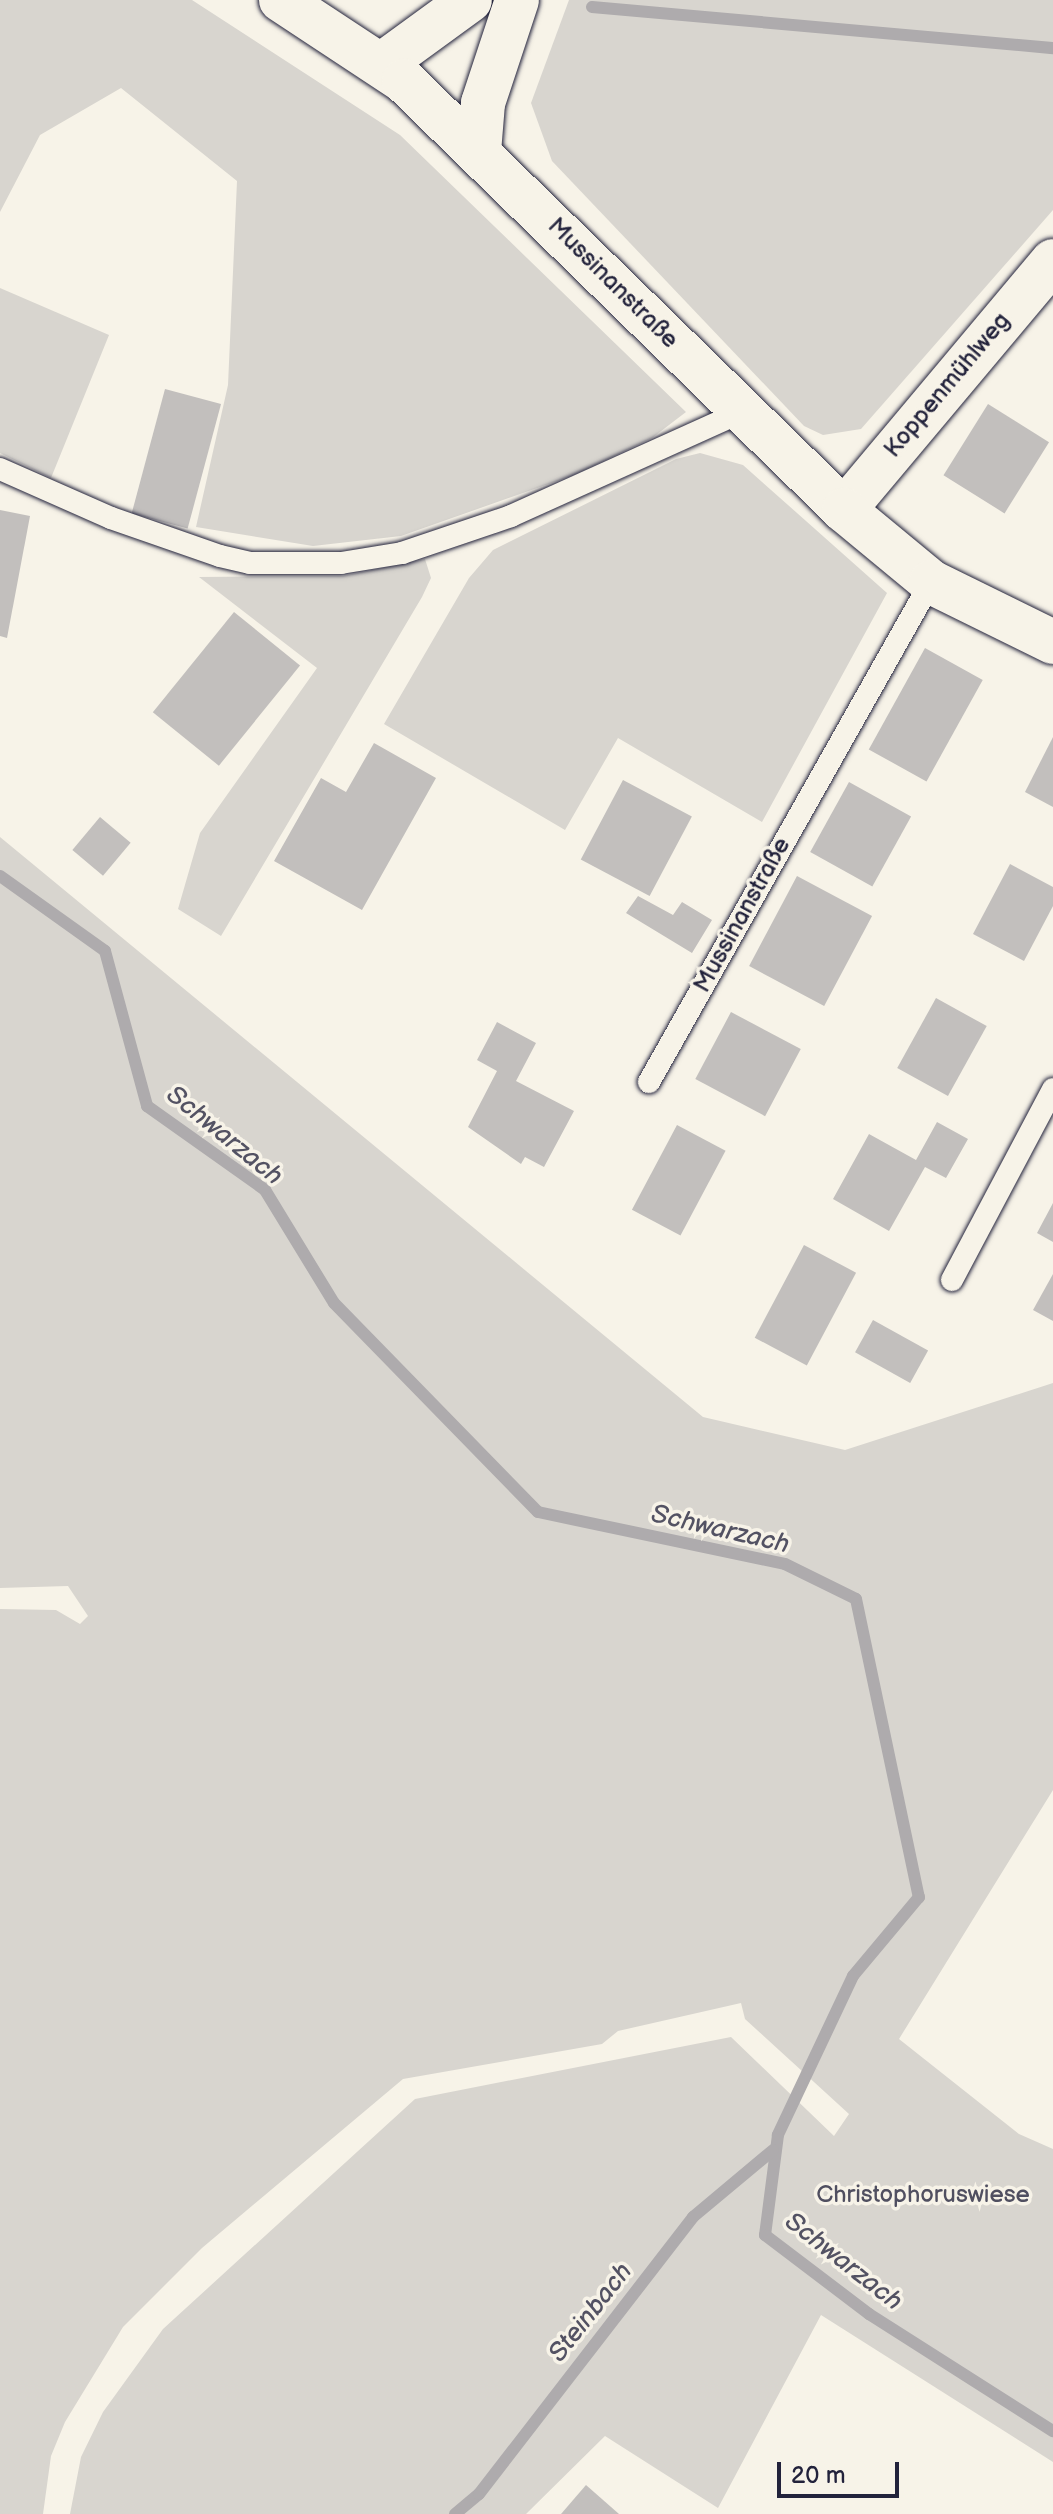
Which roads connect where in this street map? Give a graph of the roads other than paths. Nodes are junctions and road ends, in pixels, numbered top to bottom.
1 (281, 0) edge
2 (470, 0) edge
3 (517, 0) edge
4 (381, 65) junction
5 (479, 152) junction
6 (1053, 261) edge
7 (741, 412) junction
8 (0, 469) edge
9 (844, 510) junction
10 (931, 582) junction
11 (1053, 642) edge
12 (649, 1082) dead end
13 (1053, 1089) edge
14 (952, 1280) dead end

1 - 4 street, Mussinanstraße
2 - 4 street
3 - 5 street
4 - 5 street, Mussinanstraße
5 - 7 street, Mussinanstraße
6 - 9 street, Koppenmühlweg
7 - 8 lane
7 - 9 street, Mussinanstraße
9 - 10 street, Mussinanstraße
10 - 11 street, Mussinanstraße
10 - 12 lane, Mussinanstraße
13 - 14 lane

